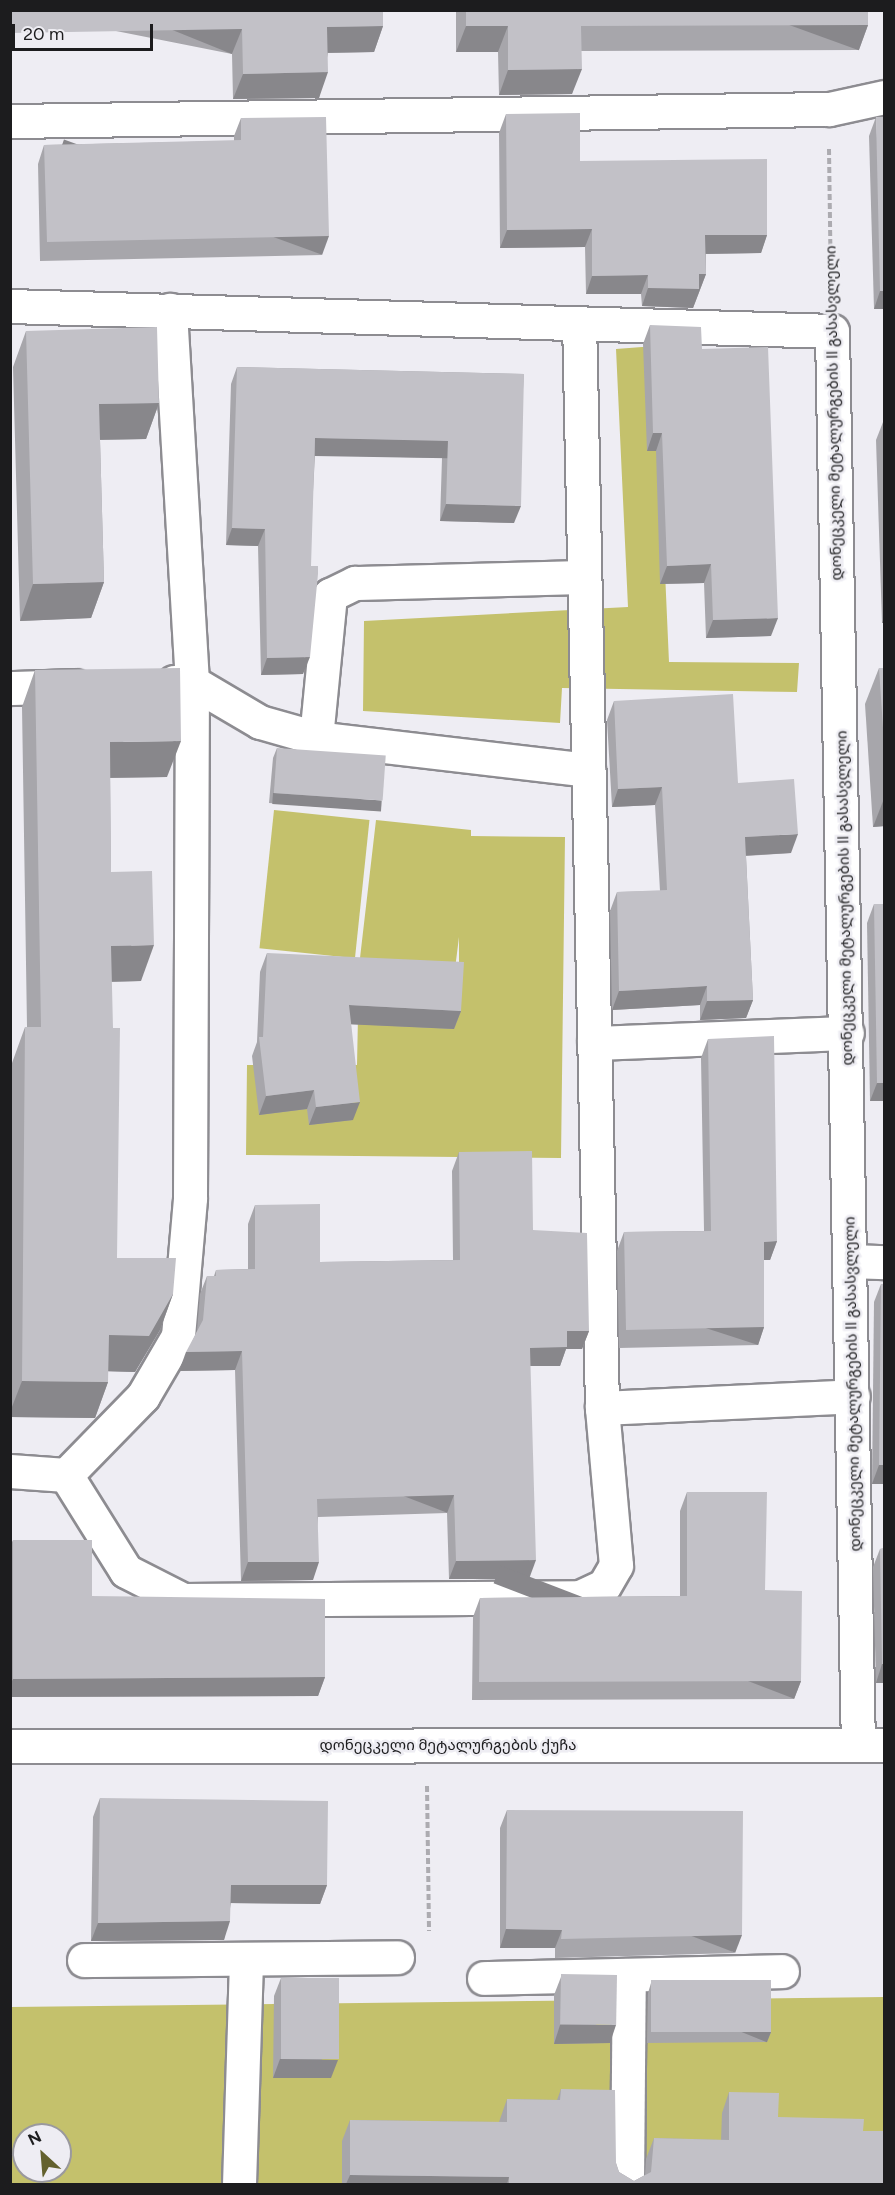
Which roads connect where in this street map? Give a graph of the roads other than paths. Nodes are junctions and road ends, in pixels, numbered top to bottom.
1 (885, 98) edge
2 (10, 121) edge
3 (10, 306) edge
4 (171, 310) junction
5 (579, 323) junction
6 (584, 577) junction
7 (192, 682) junction
8 (147, 683) edge
9 (113, 684) edge
10 (10, 688) edge
11 (316, 738) junction
12 (588, 770) junction
13 (848, 1033) junction
14 (594, 1043) junction
15 (851, 1262) junction
16 (885, 1262) edge
17 (853, 1396) junction
18 (602, 1408) junction
19 (10, 1471) edge
20 (66, 1474) junction
21 (870, 1549) edge
22 (871, 1745) edge
23 (10, 1746) edge
24 (397, 1957) road end
25 (246, 1959) junction
26 (84, 1960) dead end
27 (782, 1971) dead end
28 (629, 1975) junction
29 (484, 1978) dead end
30 (239, 2184) edge
31 (627, 2184) edge

1 - 2 street
3 - 4 street
4 - 5 street
4 - 7 street
5 - 6 street
5 - 13 street, დონეცკელი მეტალურგების II გასასვლელი
6 - 11 street
6 - 12 street
7 - 8 street
7 - 11 street
7 - 20 street
9 - 10 street
11 - 12 street
12 - 14 street
13 - 14 street
13 - 15 street, დონეცკელი მეტალურგების II გასასვლელი
14 - 18 street
15 - 16 street
15 - 17 street, დონეცკელი მეტალურგების II გასასვლელი
17 - 18 street
17 - 21 street, დონეცკელი მეტალურგების II გასასვლელი
18 - 20 street
19 - 20 street
21 - 22 street, დონეცკელი მეტალურგების II გასასვლელი
22 - 23 street, დონეცკელი მეტალურგების ქუჩა
24 - 25 street
25 - 26 street
25 - 30 street
27 - 28 street
28 - 29 street
28 - 31 street

